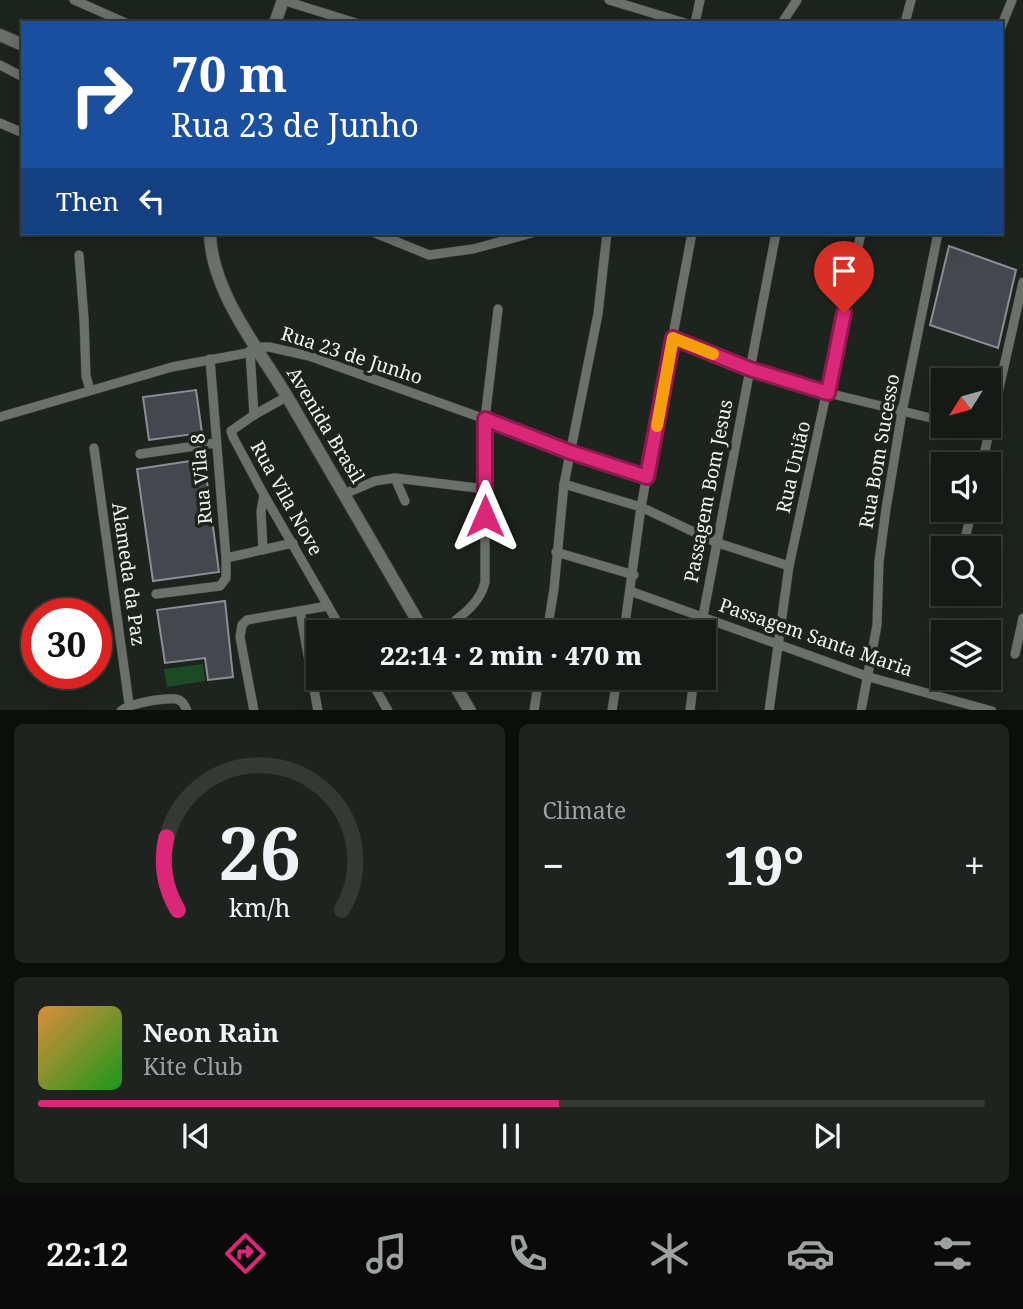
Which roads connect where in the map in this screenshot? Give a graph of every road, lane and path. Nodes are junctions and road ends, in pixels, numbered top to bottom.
1 (75, 0) edge
2 (283, 0) edge
3 (609, 0) edge
4 (700, 0) edge
5 (797, 0) edge
6 (911, 0) edge
7 (1013, 0) edge
8 (627, 3) edge
9 (122, 21) edge
10 (276, 21) edge
11 (350, 21) edge
12 (679, 21) edge
13 (695, 21) edge
14 (783, 21) edge
15 (906, 21) edge
16 (1003, 22) edge
17 (0, 34) edge
18 (21, 44) edge
19 (0, 65) edge
20 (21, 75) edge
21 (0, 123) edge
22 (21, 132) edge
23 (210, 235) edge
24 (380, 235) edge
25 (525, 235) edge
26 (607, 235) edge
27 (692, 235) edge
28 (776, 235) edge
29 (861, 235) edge
30 (939, 235) edge
31 (79, 255) dead end
32 (1023, 282) edge
33 (498, 309) dead end
34 (673, 338) junction
35 (253, 349) junction
36 (211, 359) junction
37 (750, 369) junction
38 (1001, 380) edge
39 (90, 390) junction
40 (828, 393) junction
41 (288, 396) junction
42 (902, 412) junction
43 (254, 415) junction
44 (0, 417) edge
45 (931, 418) edge
46 (485, 419) junction
47 (232, 431) junction
48 (216, 438) junction
49 (94, 448) dead end
50 (570, 452) junction
51 (140, 454) dead end
52 (647, 477) junction
53 (395, 478) junction
54 (564, 484) junction
55 (485, 489) junction
56 (344, 494) junction
57 (264, 495) junction
58 (405, 501) dead end
59 (642, 507) junction
60 (715, 542) junction
61 (293, 544) junction
62 (263, 550) junction
63 (556, 552) junction
64 (226, 558) junction
65 (789, 566) junction
66 (634, 575) junction
67 (630, 591) junction
68 (156, 594) dead end
69 (328, 606) junction
70 (300, 611) junction
71 (702, 616) junction
72 (1023, 618) edge
73 (336, 620) edge
74 (417, 620) edge
75 (456, 620) edge
76 (549, 620) edge
77 (626, 620) edge
78 (702, 620) edge
79 (777, 643) junction
80 (1014, 654) dead end
81 (869, 677) junction
82 (376, 690) edge
83 (458, 690) edge
84 (538, 690) edge
85 (615, 690) edge
86 (692, 690) edge
87 (953, 706) edge
88 (125, 707) edge
89 (187, 710) edge
90 (254, 710) edge
91 (318, 710) edge
92 (388, 710) edge
93 (470, 710) edge
94 (534, 710) edge
95 (612, 710) edge
96 (690, 710) edge
97 (769, 710) edge
98 (861, 710) edge
99 (992, 710) edge

1 - 9 street
2 - 10 main road
2 - 11 street
3 - 8 street
4 - 13 street
5 - 14 street
6 - 15 street
7 - 16 street
8 - 12 street
17 - 18 main road
19 - 20 street
21 - 22 street
23 - 35 main road, Avenida Brasil
24 - 25 street
26 - 50 street
27 - 34 street
28 - 37 street, Passagem Bom Jesus
29 - 40 street, Rua União
30 - 42 street, Rua Bom Sucesso
31 - 39 street
32 - 38 street
33 - 46 street
34 - 37 street
34 - 52 street
35 - 36 street, Rua 23 de Junho
35 - 41 main road, Avenida Brasil
35 - 43 street, Rua Vila Nove
35 - 46 street, Rua 23 de Junho
36 - 39 street, Rua 23 de Junho
36 - 48 street, Rua Vila 8
37 - 40 street
37 - 60 street, Passagem Bom Jesus
39 - 44 street, Rua 23 de Junho
40 - 42 street
40 - 65 street, Rua União
41 - 43 street, Rua Vila Nove
41 - 56 main road, Avenida Brasil
42 - 45 street
42 - 81 street, Rua Bom Sucesso
43 - 47 street, Rua Vila Nove
46 - 50 street, Rua 23 de Junho
46 - 55 street
47 - 48 street
47 - 57 street, Rua Vila Nove
48 - 51 street
48 - 64 street, Rua Vila 8
49 - 88 street, Alameda da Paz
50 - 52 street, Rua 23 de Junho
50 - 54 street
52 - 59 street
53 - 55 street
53 - 56 street
53 - 58 street
54 - 59 street
54 - 63 street
55 - 75 street
56 - 74 main road, Avenida Brasil
57 - 61 street, Rua Vila Nove
57 - 62 street
59 - 60 street
59 - 66 street
60 - 65 street
60 - 71 street, Passagem Bom Jesus
61 - 62 street
61 - 69 street, Rua Vila Nove
62 - 64 street
63 - 66 street
63 - 76 street
64 - 68 street
65 - 79 street, Rua União
66 - 67 street
67 - 71 street, Passagem Santa Maria
67 - 77 street
69 - 70 street
69 - 73 street, Rua Vila Nove
70 - 90 street
70 - 91 street
71 - 78 street, Passagem Bom Jesus
71 - 79 street, Passagem Santa Maria
72 - 80 street
79 - 81 street, Passagem Santa Maria
79 - 97 street, Rua União
81 - 87 street, Passagem Santa Maria
81 - 98 street, Rua Bom Sucesso
82 - 92 street
83 - 93 main road
84 - 94 street
85 - 95 street
86 - 96 street
87 - 99 street, Passagem Santa Maria
88 - 89 street

